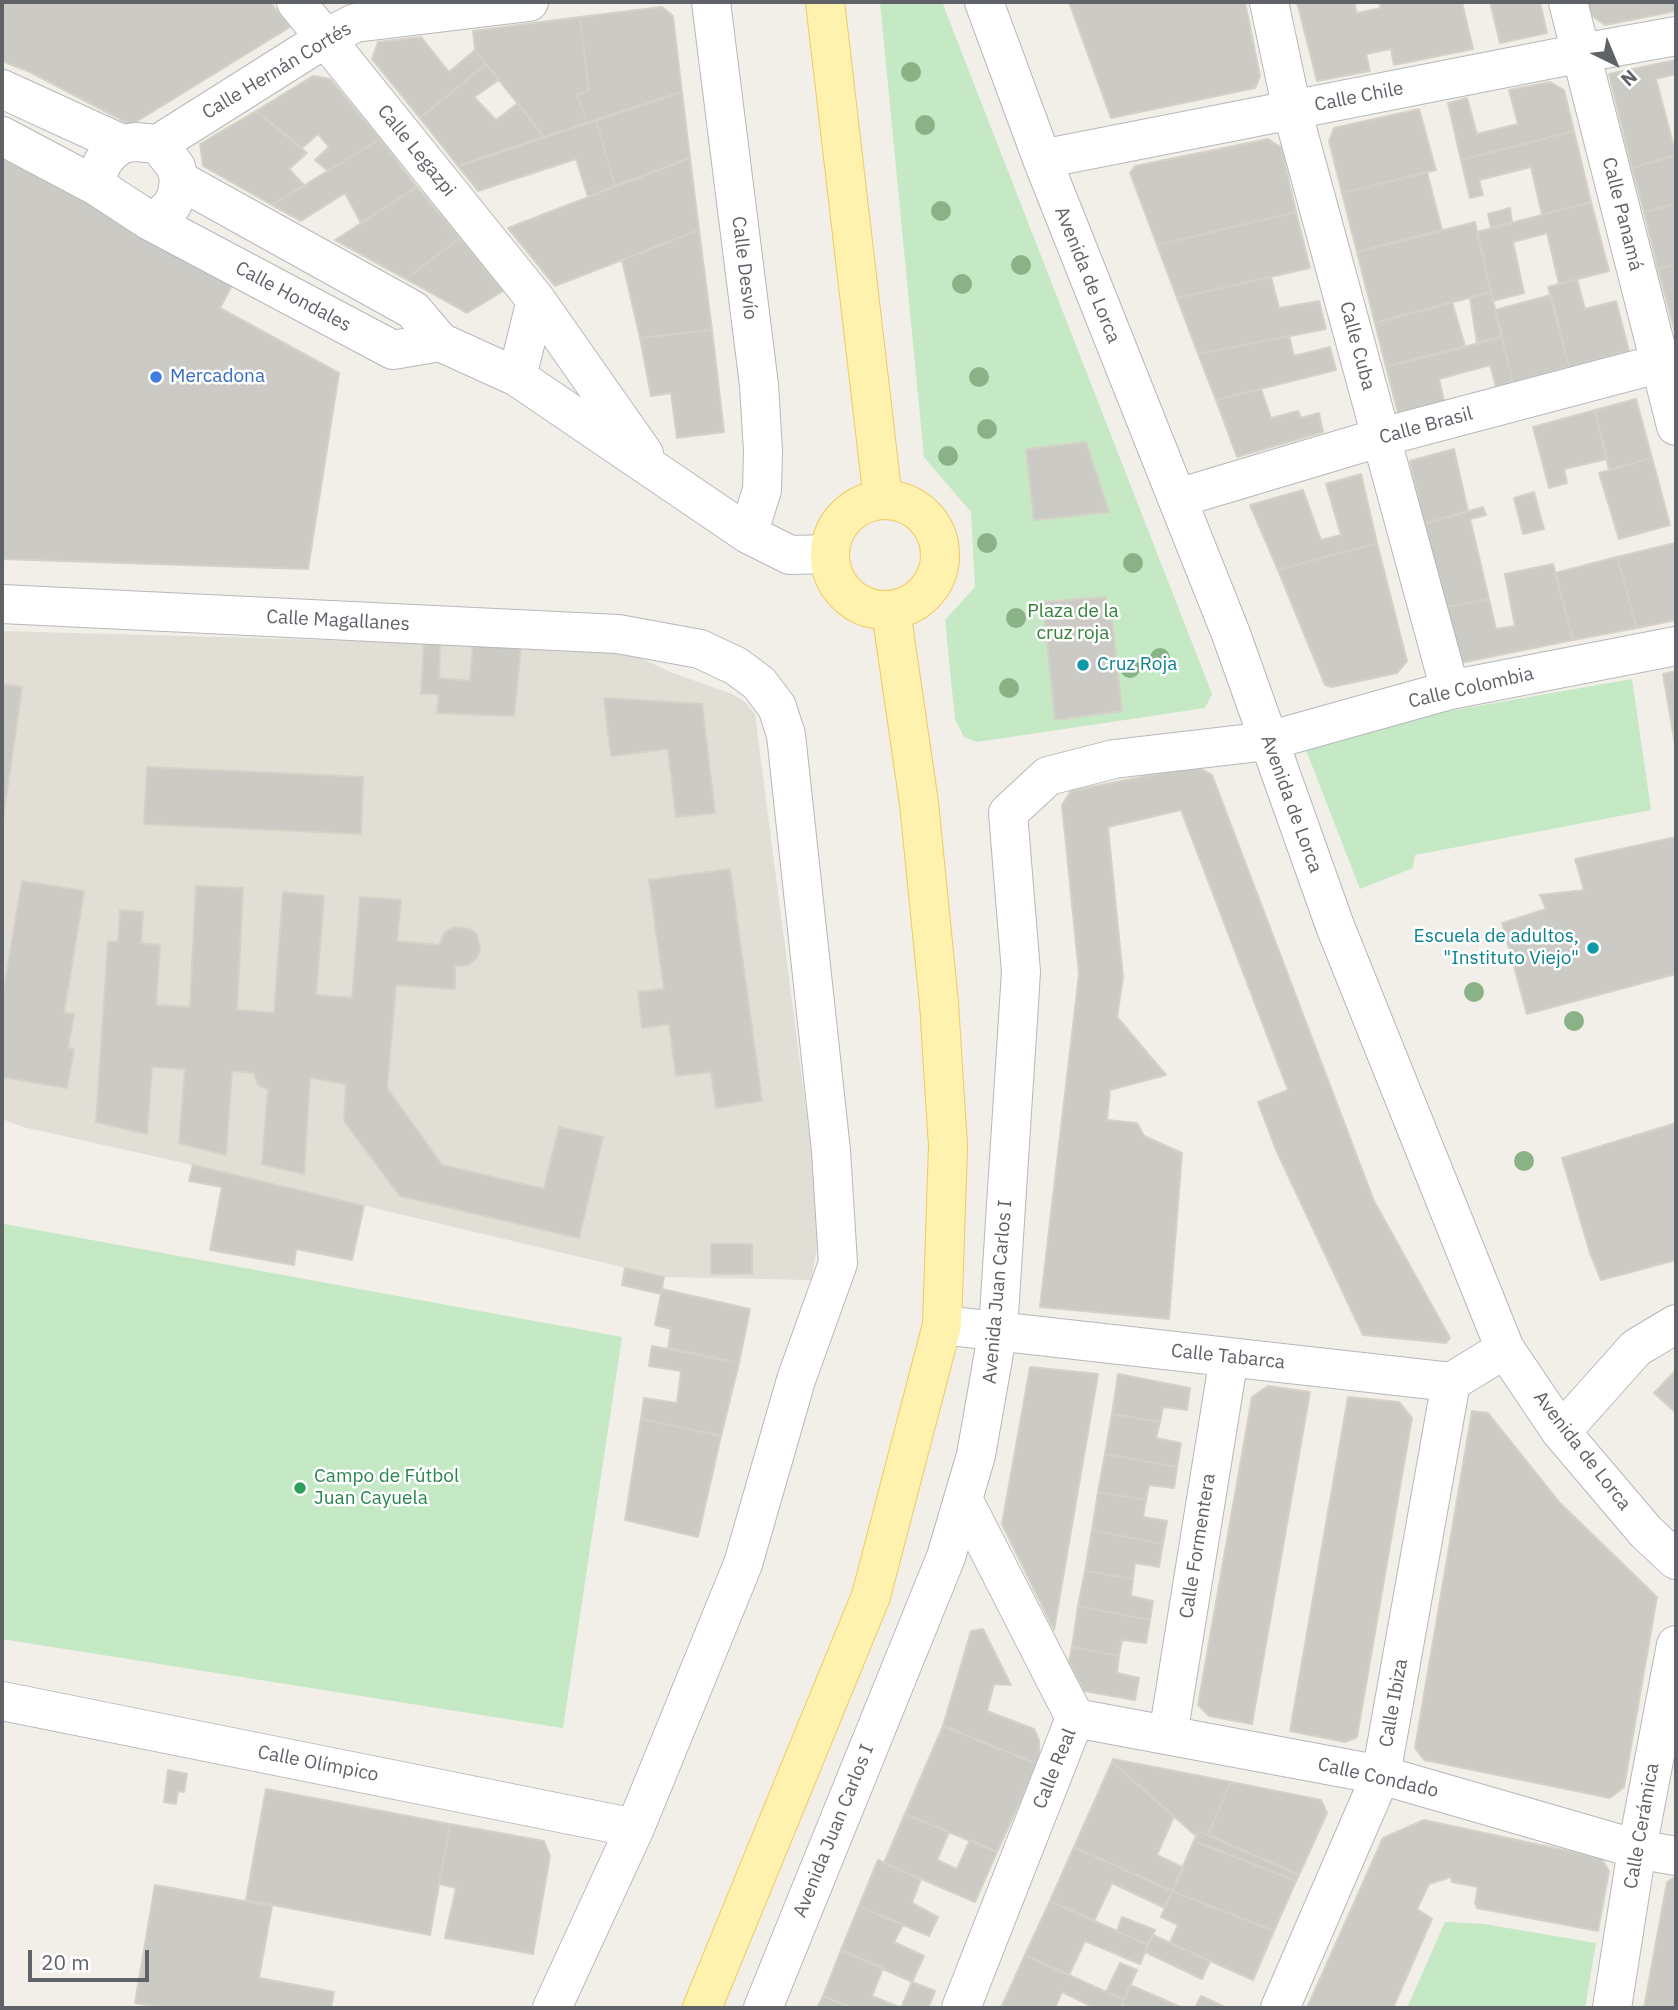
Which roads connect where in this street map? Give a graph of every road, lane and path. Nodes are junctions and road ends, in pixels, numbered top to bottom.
1 (296, 2) edge
2 (529, 2) edge
3 (711, 2) edge
4 (825, 2) edge
5 (984, 2) edge
6 (1269, 2) edge
7 (1568, 2) edge
8 (1676, 36) edge
9 (326, 38) junction
10 (1582, 53) junction
11 (2, 89) edge
12 (1292, 110) junction
13 (2, 136) edge
14 (140, 144) junction
15 (1042, 159) junction
16 (179, 180) junction
17 (98, 187) junction
18 (150, 221) junction
19 (536, 300) junction
20 (440, 342) junction
21 (1668, 361) edge
22 (517, 377) junction
23 (1676, 426) edge
24 (1382, 437) junction
25 (657, 472) junction
26 (1178, 498) junction
27 (883, 500) junction
28 (748, 534) junction
29 (830, 554) junction
30 (2, 604) edge
31 (891, 611) junction
32 (1676, 646) edge
33 (1450, 690) junction
34 (1268, 741) junction
35 (1676, 1324) edge
36 (942, 1325) junction
37 (998, 1330) junction
38 (1505, 1349) junction
39 (1229, 1357) junction
40 (1451, 1381) junction
41 (1561, 1432) junction
42 (964, 1501) junction
43 (1676, 1560) edge
44 (1676, 1645) edge
45 (2, 1700) edge
46 (1075, 1718) junction
47 (1168, 1735) junction
48 (1381, 1775) junction
49 (635, 1828) junction
50 (1637, 1849) junction
51 (1676, 1856) edge
52 (552, 2008) edge
53 (702, 2008) edge
54 (763, 2008) edge
55 (961, 2008) edge
56 (1280, 2008) edge
57 (1612, 2008) edge

1 - 9 street, Calle Legazpi
2 - 9 street, Calle Hernán Cortés
3 - 28 street, Calle Desvío
4 - 27 main road
5 - 15 street, Avenida de Lorca
6 - 12 street, Calle Cuba
7 - 10 street, Calle Panamá
8 - 10 street, Calle Chile
9 - 14 street, Calle Hernán Cortés
9 - 19 street, Calle Legazpi
10 - 12 street, Calle Chile
10 - 21 street, Calle Panamá
11 - 14 street
12 - 15 street, Calle Chile
12 - 24 street, Calle Cuba
13 - 17 street, Calle Hondales
14 - 16 street
14 - 17 street
15 - 26 street, Avenida de Lorca
16 - 18 street
16 - 20 street
17 - 18 street, Calle Hondales
18 - 20 street, Calle Hondales
19 - 22 street
19 - 25 street, Calle Legazpi
20 - 22 street
21 - 23 street, Calle Panamá
21 - 24 street, Calle Brasil
22 - 25 street, Calle Legazpi
24 - 26 street, Calle Brasil
24 - 33 street, Calle Cuba
25 - 28 street, Calle Legazpi
26 - 34 street, Avenida de Lorca
27 - 29 main road
27 - 31 main road
28 - 29 street, Calle Legazpi
29 - 31 main road
30 - 49 street, Calle Magallanes
31 - 36 main road
32 - 33 street, Calle Colombia
33 - 34 street, Calle Colombia
34 - 37 street, Avenida Juan Carlos I
34 - 38 street, Avenida de Lorca
35 - 41 street
36 - 37 street, Calle Tabarca
36 - 53 main road
37 - 39 street, Calle Tabarca
37 - 42 street, Avenida Juan Carlos I
38 - 40 street
38 - 41 street, Avenida de Lorca
39 - 40 street, Calle Tabarca
39 - 47 street, Calle Formentera
40 - 48 street, Calle Ibiza
41 - 43 street, Avenida de Lorca
42 - 46 street, Calle Real
42 - 54 street, Avenida Juan Carlos I
44 - 50 street, Calle Cerámica
45 - 49 street, Calle Olímpico
46 - 47 street, Calle Condado
46 - 55 street, Calle Real
47 - 48 street, Calle Condado
48 - 50 street, Calle Condado
48 - 56 street, Calle Ibiza
49 - 52 street
50 - 51 street, Calle Condado
50 - 57 street, Calle Cerámica

